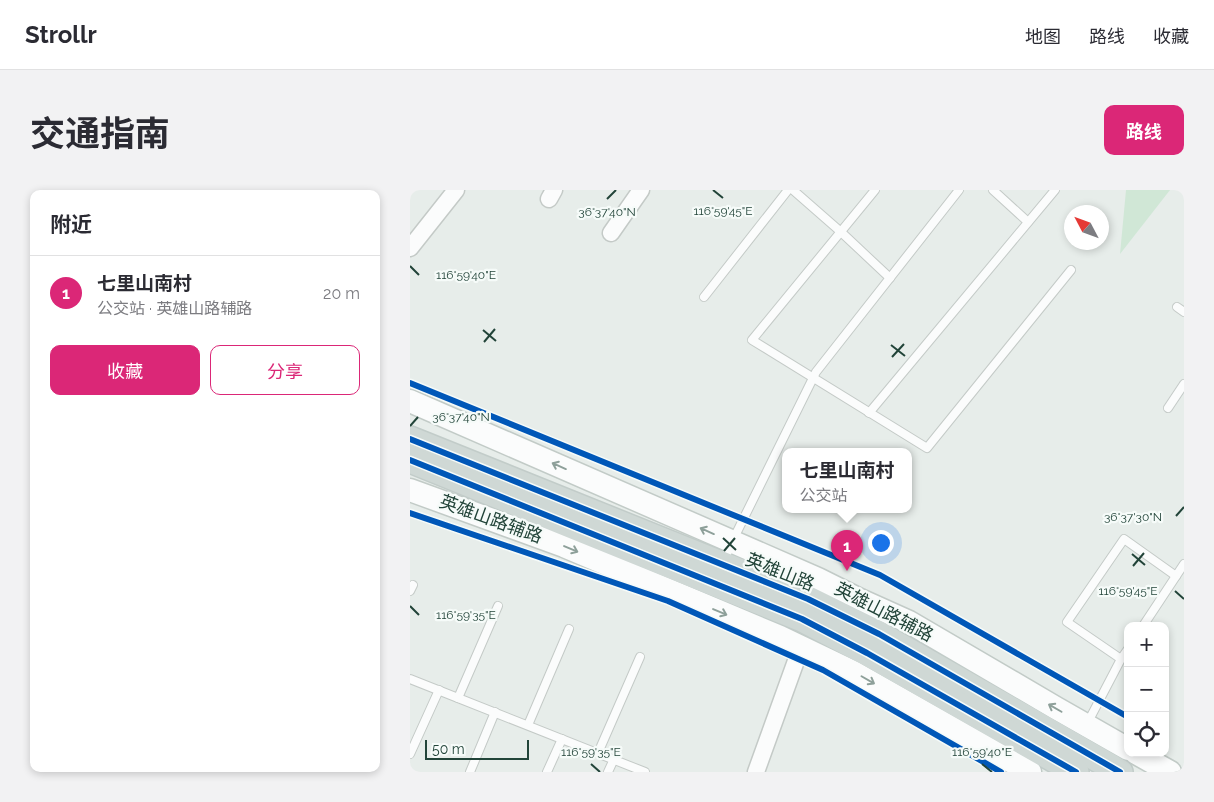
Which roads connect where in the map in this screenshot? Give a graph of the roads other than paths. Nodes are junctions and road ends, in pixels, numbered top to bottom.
1 (456, 190) edge
2 (641, 190) edge
3 (788, 190) edge
4 (793, 190) edge
5 (875, 190) edge
6 (959, 190) edge
7 (993, 190) edge
8 (1055, 190) edge
9 (1028, 222) junction
10 (841, 232) junction
11 (611, 233) dead end
12 (410, 248) edge
13 (1071, 270) dead end
14 (890, 278) junction
15 (704, 298) dead end
16 (1177, 307) dead end
17 (1184, 312) edge
18 (813, 379) junction
19 (1184, 384) edge
20 (410, 401) edge
21 (1168, 408) dead end
22 (869, 413) junction
23 (410, 439) edge
24 (410, 460) edge
25 (410, 490) edge
26 (732, 542) junction
27 (1184, 564) edge
28 (722, 565) junction
29 (1176, 576) junction
30 (498, 606) dead end
31 (1146, 622) edge
32 (569, 629) dead end
33 (801, 647) junction
34 (1124, 655) edge
35 (640, 657) dead end
36 (1121, 659) junction
37 (410, 679) edge
38 (439, 690) junction
39 (458, 698) junction
40 (495, 712) junction
41 (528, 725) junction
42 (1080, 736) junction
43 (562, 739) junction
44 (1124, 747) edge
45 (598, 753) junction
46 (410, 754) edge
47 (1143, 757) edge
48 (614, 759) junction
49 (470, 772) edge
50 (547, 772) edge
51 (608, 772) edge
52 (646, 772) edge
53 (756, 772) edge
54 (1030, 772) edge
55 (1076, 772) edge
56 (1120, 772) edge
57 (1170, 772) edge

1 - 12 street
2 - 11 street
3 - 15 lane
4 - 10 lane
5 - 10 lane
6 - 14 lane
7 - 9 lane
8 - 9 lane
9 - 22 lane
10 - 14 lane
10 - 18 lane
13 - 22 lane
14 - 18 lane
16 - 17 lane
18 - 22 lane
18 - 26 lane
19 - 21 lane
26 -> 20 street, 英雄山路辅路
23 - 28 main road, 英雄山路
24 - 55 main road, 英雄山路
25 -> 33 street, 英雄山路辅路
26 - 28 lane
42 -> 26 street, 英雄山路辅路
27 - 29 lane
28 - 42 main road, 英雄山路
29 - 31 lane
29 - 36 lane
30 - 39 lane
32 - 41 lane
33 - 53 street
33 -> 54 street, 英雄山路辅路
34 - 36 lane
35 - 45 lane
36 - 42 lane
37 - 38 lane
38 - 39 lane
38 - 46 lane
39 - 40 lane
40 - 41 lane
40 - 49 lane
41 - 43 lane
42 - 44 street, 英雄山路辅路
42 - 56 main road, 英雄山路
43 - 45 lane
43 - 50 lane
45 - 48 lane
47 - 57 street
48 - 51 lane
48 - 52 lane

